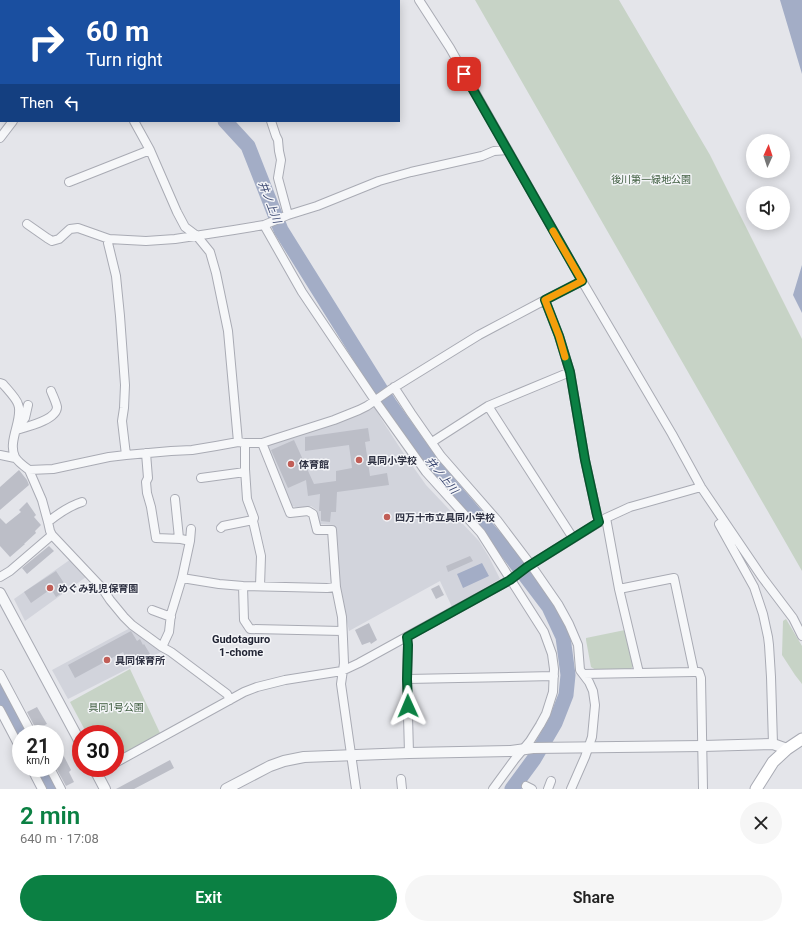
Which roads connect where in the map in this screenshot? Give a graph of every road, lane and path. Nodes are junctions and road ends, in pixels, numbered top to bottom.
1 (419, 0) edge
2 (12, 122) edge
3 (135, 122) edge
4 (271, 122) edge
5 (0, 138) edge
6 (150, 150) junction
7 (508, 150) junction
8 (69, 182) dead end
9 (285, 217) junction
10 (27, 224) dead end
11 (266, 224) junction
12 (197, 236) junction
13 (109, 238) junction
14 (582, 281) junction
15 (545, 300) junction
16 (570, 372) junction
17 (0, 383) edge
18 (392, 388) junction
19 (51, 391) dead end
20 (375, 399) junction
21 (28, 405) dead end
22 (488, 406) junction
23 (16, 430) junction
24 (242, 442) junction
25 (262, 442) junction
26 (432, 442) junction
27 (146, 453) junction
28 (126, 454) junction
29 (0, 455) edge
30 (16, 458) junction
31 (29, 470) junction
32 (245, 472) junction
33 (201, 478) dead end
34 (700, 487) junction
35 (175, 499) dead end
36 (82, 502) dead end
37 (716, 511) junction
38 (253, 520) junction
39 (603, 520) junction
40 (48, 522) junction
41 (221, 528) dead end
42 (191, 529) dead end
43 (52, 535) junction
44 (179, 538) junction
45 (573, 538) junction
46 (190, 541) junction
47 (529, 566) junction
48 (0, 578) edge
49 (182, 578) junction
50 (512, 579) junction
51 (243, 586) junction
52 (260, 586) junction
53 (336, 586) junction
54 (619, 589) junction
55 (0, 592) edge
56 (152, 610) dead end
57 (171, 617) junction
58 (342, 631) junction
59 (802, 636) edge
60 (407, 637) junction
61 (162, 647) junction
62 (342, 671) junction
63 (694, 672) junction
64 (639, 673) junction
65 (0, 674) edge
66 (583, 674) junction
67 (554, 676) junction
68 (407, 679) junction
69 (230, 700) junction
70 (0, 710) edge
71 (27, 725) edge
72 (72, 727) edge
73 (12, 733) edge
74 (802, 739) edge
75 (773, 744) junction
76 (703, 746) junction
77 (588, 748) junction
78 (787, 749) junction
79 (522, 750) junction
80 (409, 752) junction
81 (351, 755) junction
82 (124, 758) edge
83 (36, 777) edge
84 (55, 777) edge
85 (101, 777) edge
86 (401, 779) dead end
87 (551, 781) dead end
88 (42, 789) edge
89 (61, 789) edge
90 (105, 789) edge
91 (226, 789) edge
92 (356, 789) edge
93 (402, 789) edge
94 (493, 789) edge
95 (548, 789) edge
96 (571, 789) edge
97 (703, 789) edge
98 (756, 789) edge

1 - 7 street
2 - 5 street
3 - 6 street
4 - 9 street
6 - 8 street
6 - 12 street
7 - 9 street
7 - 14 street
9 - 11 street
10 - 13 street
11 - 12 street
11 - 20 street
12 - 13 street
12 - 24 street
13 - 28 street
14 - 15 street
14 - 34 street
15 - 16 street
15 - 18 street
16 - 22 street
16 - 39 street
17 - 23 street
18 - 20 street
18 - 26 street
19 - 23 street
20 - 25 street
20 - 50 street
21 - 23 street
22 - 26 street
22 - 45 street
23 - 30 street
24 - 25 street
24 - 27 street
24 - 32 street
25 - 53 street
26 - 47 street
27 - 28 street
27 - 44 street
28 - 31 street
29 - 30 street
30 - 31 street
31 - 40 street
32 - 33 street
32 - 38 street
34 - 37 street
34 - 39 street
35 - 44 street
36 - 40 street
37 - 59 street
37 - 75 street
38 - 41 street
38 - 52 street
39 - 45 street
39 - 54 street
40 - 43 street
42 - 46 street
43 - 48 street
43 - 61 street
44 - 46 street
45 - 47 street
46 - 49 street
47 - 50 street
47 - 66 street
49 - 51 street
49 - 57 street
50 - 60 street
50 - 67 street
51 - 52 street
51 - 58 street
52 - 53 street
53 - 58 street
54 - 63 street
54 - 64 street
55 - 72 street
56 - 57 street
57 - 61 street
58 - 62 street
60 - 62 street
60 - 68 street
61 - 69 street
62 - 69 street
62 - 81 street
63 - 64 street
63 - 76 street
64 - 66 street
65 - 71 street
66 - 77 street
67 - 68 street
67 - 79 street
68 - 80 street
69 - 82 street
70 - 73 street
74 - 78 main road
75 - 76 street
75 - 78 street
76 - 77 street
76 - 97 street
77 - 79 street
77 - 96 street
78 - 98 main road
79 - 80 street
79 - 94 street
80 - 81 street
81 - 91 street
81 - 92 street
83 - 88 street
84 - 89 street
85 - 90 street
86 - 93 street
87 - 95 street

